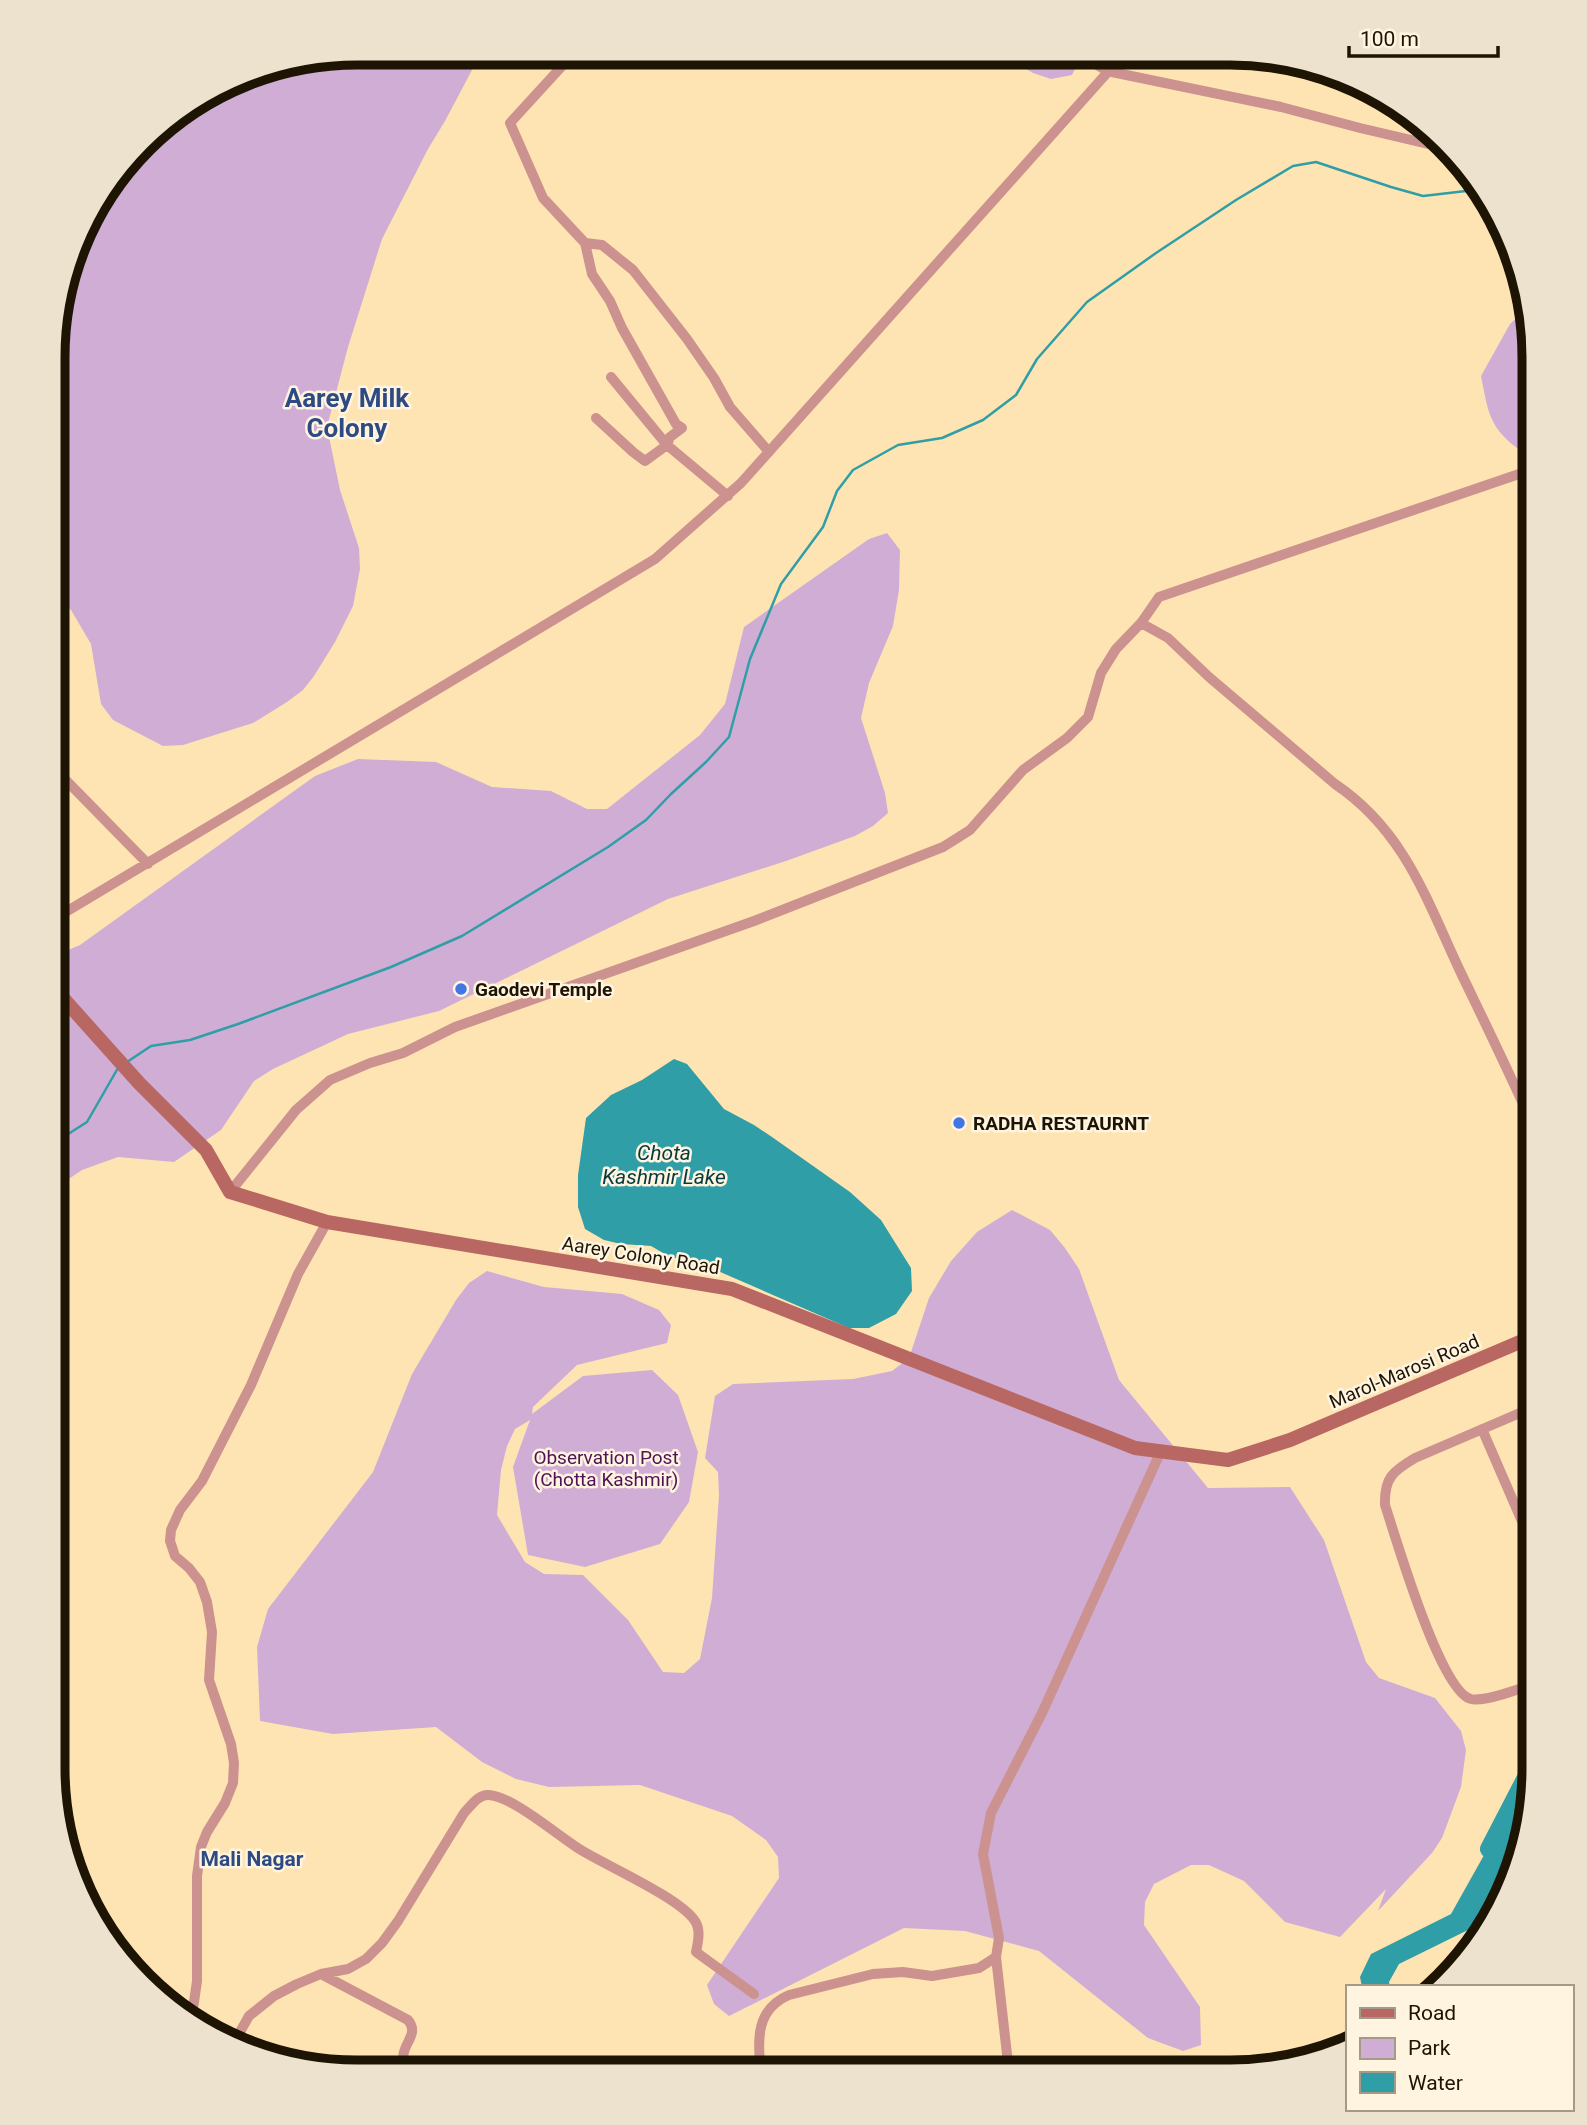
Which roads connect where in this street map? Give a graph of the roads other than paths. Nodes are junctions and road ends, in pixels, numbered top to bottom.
1 (563, 65) edge
2 (1097, 65) edge
3 (1113, 65) edge
4 (1107, 71) junction
5 (1430, 144) edge
6 (585, 243) junction
7 (611, 377) dead end
8 (596, 418) dead end
9 (667, 445) junction
10 (769, 452) junction
11 (1522, 473) edge
12 (727, 496) junction
13 (1141, 623) junction
14 (65, 779) edge
15 (148, 864) junction
16 (65, 913) edge
17 (65, 1001) edge
18 (1522, 1102) edge
19 (230, 1192) junction
20 (327, 1222) junction
21 (1522, 1341) edge
22 (1522, 1412) edge
23 (1482, 1429) junction
24 (1290, 1440) joint
25 (1160, 1451) junction
26 (1522, 1521) edge
27 (1522, 1687) edge
28 (996, 1957) junction
29 (321, 1974) junction
30 (754, 1994) dead end
31 (193, 2010) edge
32 (238, 2035) edge
33 (403, 2060) edge
34 (760, 2060) edge
35 (1008, 2060) edge

1 - 6 street
2 - 4 street
3 - 4 street
4 - 5 street
4 - 10 street
6 - 9 street
6 - 10 street
7 - 9 street
8 - 9 street
9 - 12 street
10 - 12 street
11 - 13 street
12 - 15 street
13 - 18 street
13 - 19 street
14 - 15 street
15 - 16 street
17 - 19 main road
19 - 20 main road, Aarey Colony Road
20 - 25 main road, Aarey Colony Road
20 - 31 street
21 - 24 main road, Marol-Marosi Road
22 - 23 street
23 - 26 street
23 - 27 street
24 - 25 main road, Aarey Colony Road
25 - 28 street
28 - 34 street
28 - 35 street
29 - 30 street
29 - 32 street
29 - 33 street

